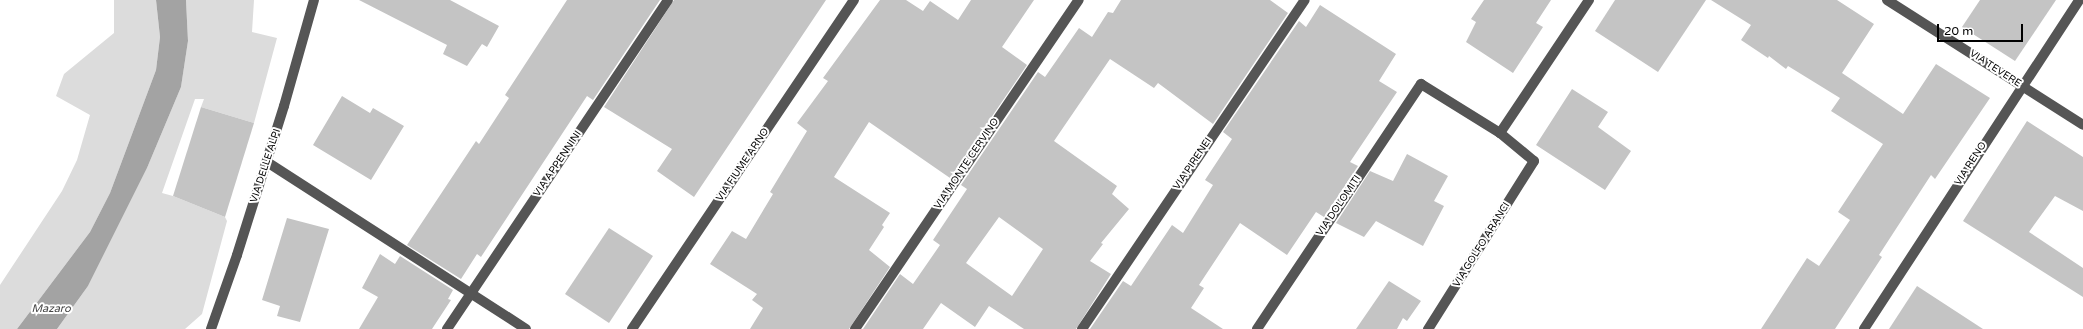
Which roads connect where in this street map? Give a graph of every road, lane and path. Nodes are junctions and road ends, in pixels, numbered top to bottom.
1 (314, 0) edge
2 (668, 0) edge
3 (854, 0) edge
4 (1079, 0) edge
5 (1305, 0) edge
6 (1589, 0) edge
7 (1886, 0) edge
8 (2079, 0) edge
9 (2022, 86) junction
10 (2083, 125) edge
11 (1500, 133) junction
12 (267, 162) junction
13 (471, 294) junction
14 (211, 329) edge
15 (447, 329) edge
16 (526, 329) edge
17 (632, 329) edge
18 (855, 329) edge
19 (1082, 329) edge
20 (1257, 329) edge
21 (1428, 329) edge
22 (1864, 329) edge

1 - 12 street, VIA DELLE ALPI
2 - 13 street, VIA APPENNINI
3 - 17 street, VIA FIUME ARNO
4 - 18 street, VIA MONTE CERVINO
5 - 19 street, VIA PIRENEI
6 - 11 street
7 - 9 street, VIA TEVERE
8 - 9 street, VIA RENO
9 - 10 street, VIA TEVERE
9 - 22 street, VIA RENO
11 - 20 street, VIA DOLOMITI
11 - 21 street, VIA GOLFO ARANCI
12 - 13 street
12 - 14 street, VIA DELLE ALPI
13 - 15 street, VIA APPENNINI
13 - 16 street

